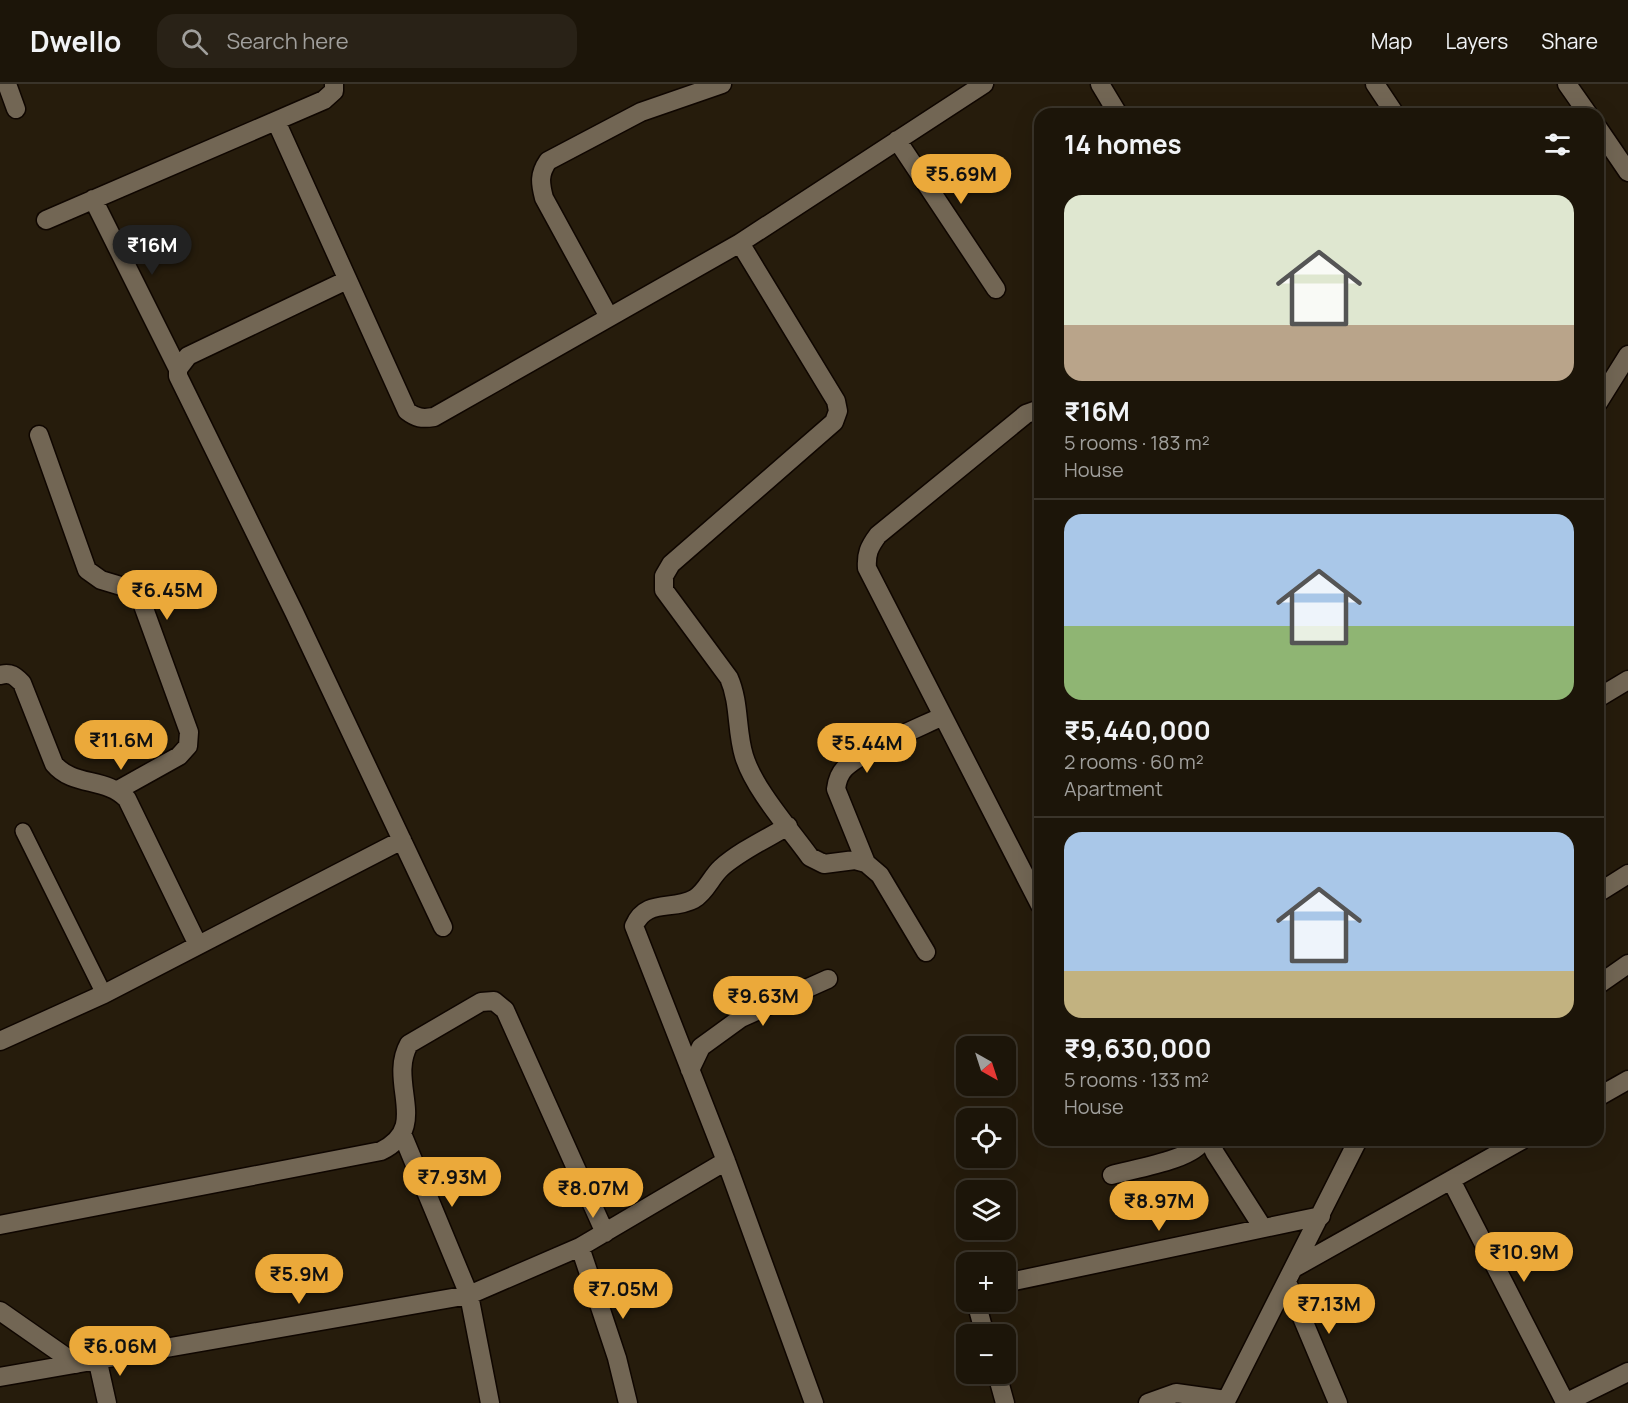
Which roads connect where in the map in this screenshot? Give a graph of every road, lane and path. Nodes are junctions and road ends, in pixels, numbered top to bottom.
1 (7, 84) edge
2 (334, 84) edge
3 (722, 84) edge
4 (984, 84) edge
5 (1100, 84) edge
6 (1375, 84) edge
7 (1567, 84) edge
8 (1114, 108) edge
9 (1391, 108) edge
10 (1584, 108) edge
11 (16, 109) dead end
12 (276, 121) junction
13 (1604, 137) edge
14 (897, 140) junction
15 (1628, 172) edge
16 (93, 200) junction
17 (46, 220) dead end
18 (740, 243) junction
19 (347, 280) junction
20 (996, 290) dead end
21 (609, 317) junction
22 (1627, 360) edge
23 (178, 369) junction
24 (1604, 394) edge
25 (1034, 411) edge
26 (39, 435) dead end
27 (0, 675) edge
28 (1628, 680) edge
29 (1604, 694) edge
30 (943, 716) junction
31 (118, 790) junction
32 (788, 826) junction
33 (23, 831) dead end
34 (402, 840) junction
35 (867, 863) junction
36 (1628, 874) edge
37 (1604, 889) edge
38 (1034, 893) edge
39 (443, 927) dead end
40 (198, 945) junction
41 (926, 952) dead end
42 (1628, 964) edge
43 (828, 980) dead end
44 (1604, 981) edge
45 (104, 994) junction
46 (0, 1041) edge
47 (690, 1070) junction
48 (1628, 1080) edge
49 (1604, 1094) edge
50 (403, 1136) junction
51 (1198, 1146) edge
52 (1212, 1146) edge
53 (1358, 1146) edge
54 (1511, 1146) edge
55 (726, 1161) junction
56 (1112, 1175) dead end
57 (1451, 1180) junction
58 (1321, 1216) junction
59 (0, 1225) edge
60 (1263, 1228) junction
61 (605, 1233) junction
62 (580, 1247) junction
63 (1290, 1275) junction
64 (1016, 1281) edge
65 (469, 1295) junction
66 (0, 1311) edge
67 (97, 1358) junction
68 (76, 1364) junction
69 (1628, 1372) edge
70 (0, 1377) edge
71 (1000, 1384) edge
72 (1226, 1401) edge
73 (107, 1403) edge
74 (490, 1403) edge
75 (628, 1403) edge
76 (814, 1403) edge
77 (1005, 1403) edge
78 (1148, 1403) edge
79 (1338, 1403) edge
80 (1565, 1403) edge

1 - 11 street
2 - 12 street
3 - 21 street
4 - 14 street
5 - 8 street
6 - 9 street
7 - 10 street
12 - 16 street
12 - 19 street
13 - 15 street
14 - 18 street
14 - 20 street
16 - 17 street
16 - 23 street
18 - 21 street
18 - 32 street
19 - 21 street
19 - 23 street
22 - 24 street
23 - 34 street
25 - 30 street
26 - 31 street
27 - 31 street
28 - 29 street
30 - 35 street
30 - 38 street
31 - 40 street
32 - 35 street
32 - 47 street
33 - 45 lane
34 - 39 street
34 - 40 street
35 - 41 street
36 - 37 street
40 - 45 street
42 - 44 street
43 - 47 street
45 - 46 street
47 - 55 street
48 - 49 street
50 - 59 street
50 - 61 street
50 - 65 street
51 - 56 street
52 - 60 street
53 - 58 street
54 - 57 street
55 - 61 street
55 - 76 street
57 - 63 street
57 - 80 street
58 - 60 street
58 - 63 street
60 - 64 street
61 - 62 street
62 - 65 street
62 - 75 street
63 - 72 street
63 - 79 street
65 - 67 street
65 - 74 street
66 - 68 street
67 - 68 street
67 - 73 street
68 - 70 street
69 - 80 street
71 - 77 street
72 - 78 street

